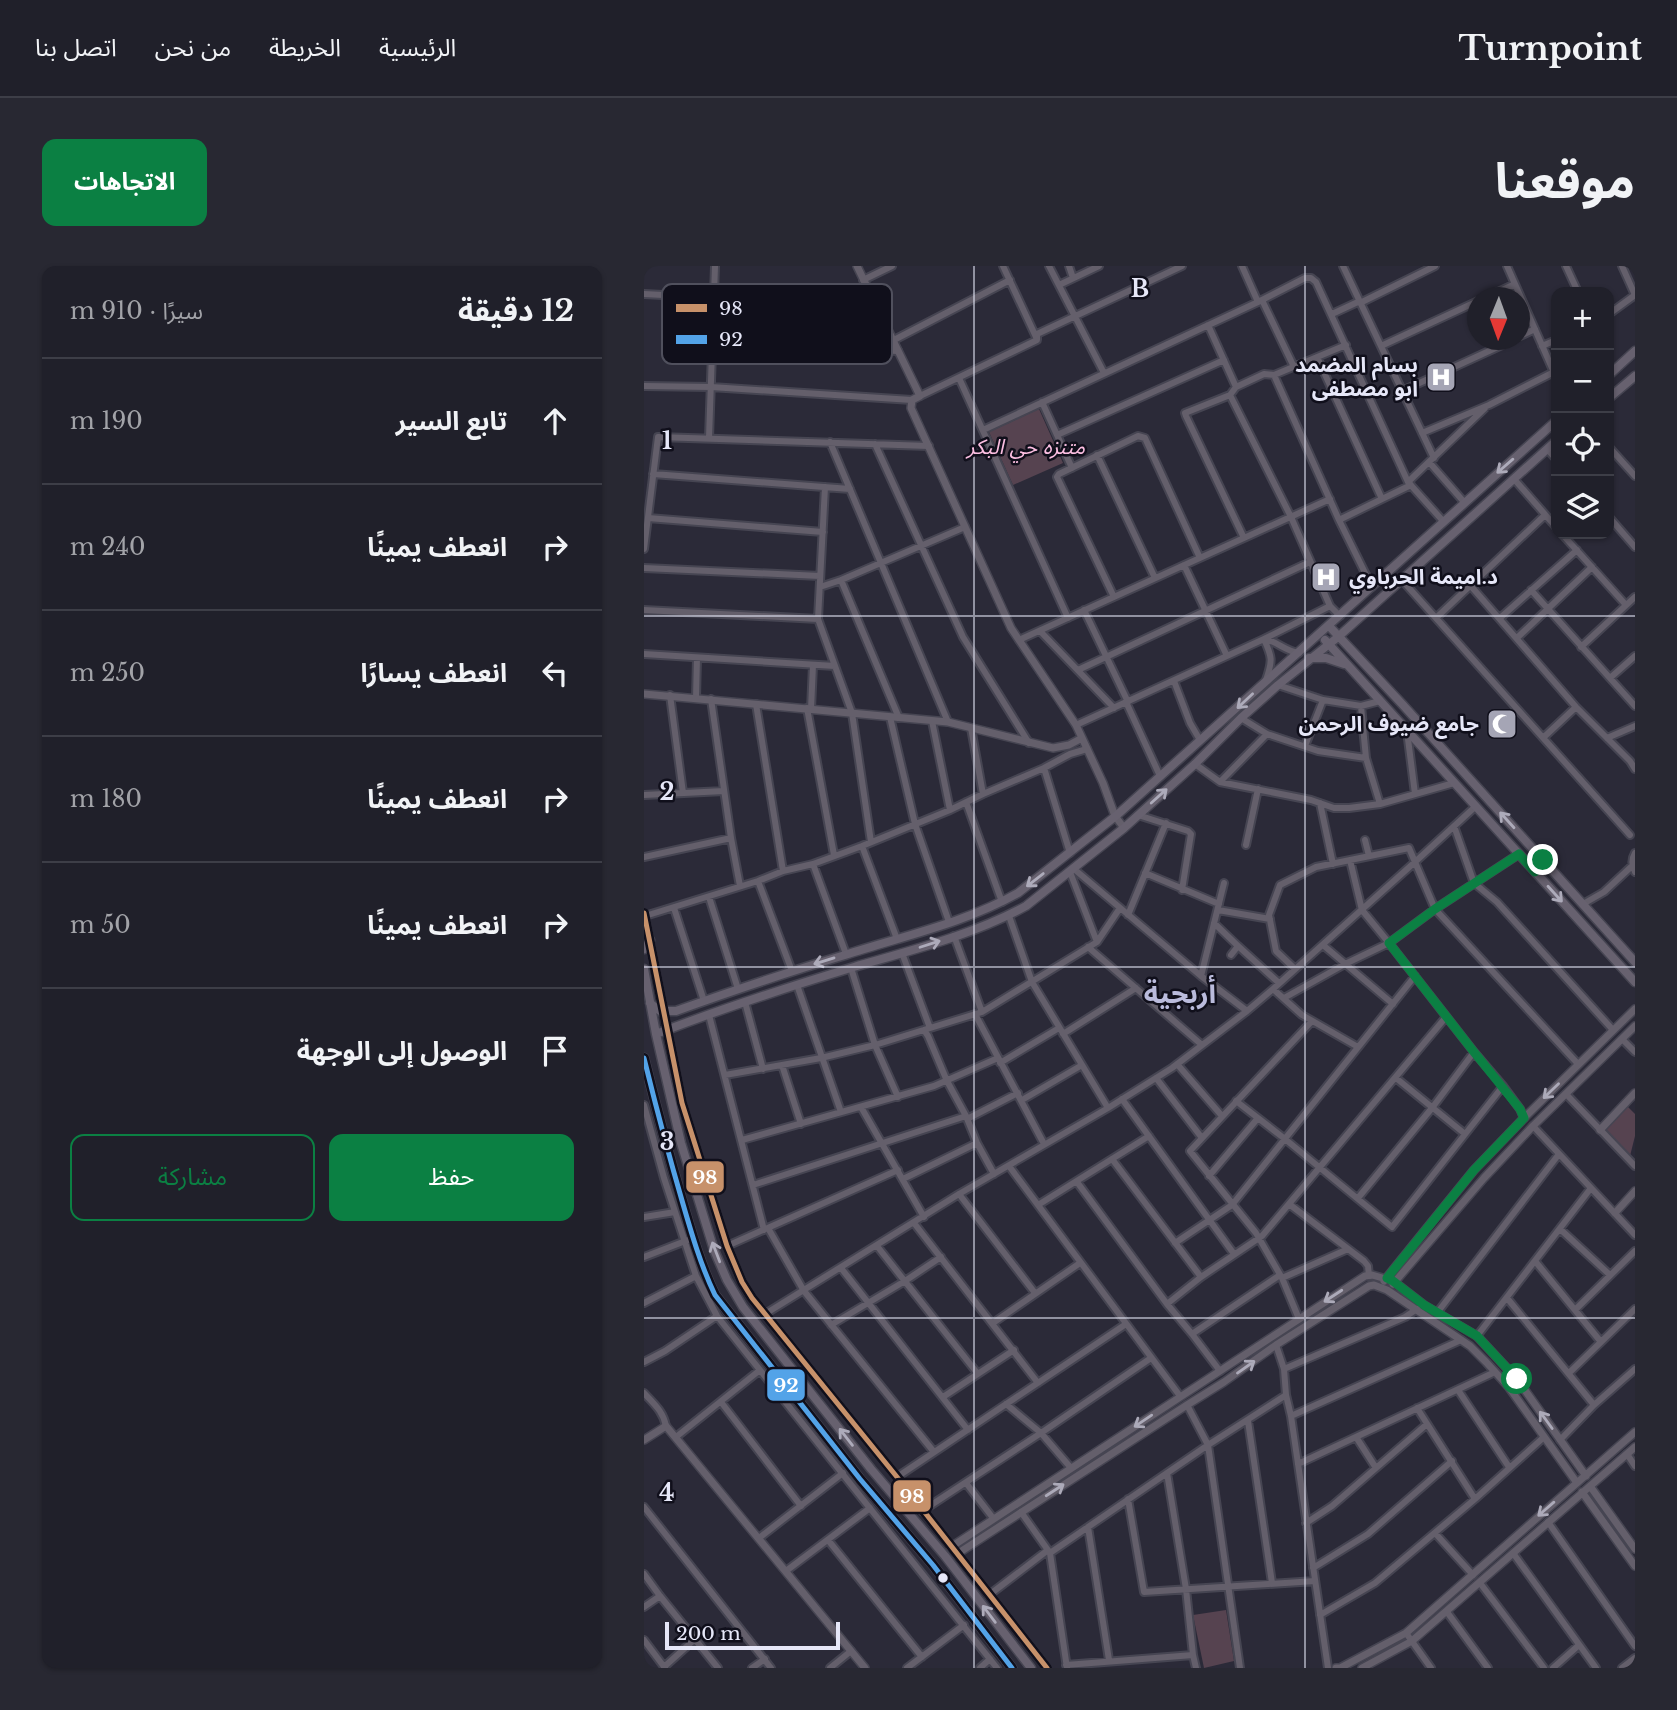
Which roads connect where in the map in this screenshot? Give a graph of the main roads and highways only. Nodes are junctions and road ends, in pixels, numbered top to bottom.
1 (1635, 351) edge
2 (1614, 370) edge
3 (1635, 376) edge
4 (1614, 394) edge
5 (1551, 425) edge
6 (1551, 445) edge
7 (1443, 521) junction
8 (1446, 538) junction
9 (1358, 618) junction
10 (1329, 626) junction
11 (1320, 634) junction
12 (1338, 637) junction
13 (1328, 644) junction
14 (1355, 654) junction
15 (1310, 658) junction
16 (1350, 667) junction
17 (1377, 677) junction
18 (1367, 686) junction
19 (1524, 839) junction
20 (1516, 851) junction
21 (1545, 862) junction
22 (1535, 872) junction
23 (650, 940) road end
24 (644, 950) edge
25 (1635, 962) edge
26 (644, 969) edge
27 (1635, 982) edge
28 (650, 1003) junction
29 (695, 1004) junction
30 (699, 1018) junction
31 (656, 1034) junction
32 (644, 1058) edge
33 (1012, 1668) edge
34 (1031, 1668) edge

1 - 2 main road
3 - 4 main road
5 -> 7 main road
6 - 8 main road
7 - 8 main road
7 - 10 main road
8 - 9 main road
9 - 12 main road
9 - 14 main road
10 - 11 main road
10 - 12 main road
11 - 13 main road
11 -> 29 main road
12 - 13 main road
12 - 14 main road
13 - 15 main road
13 - 16 main road
14 - 17 main road
15 - 16 main road
30 -> 15 main road
16 - 18 main road
17 - 18 main road
19 -> 17 main road
18 - 20 main road
19 - 20 main road
19 - 21 main road
20 - 22 main road
21 - 22 main road
21 - 25 main road
22 -> 27 main road
23 - 24 main road
26 - 28 main road
28 - 29 main road
28 - 31 main road
29 - 30 main road
30 - 31 main road
34 -> 31 main road
32 - 33 main road

